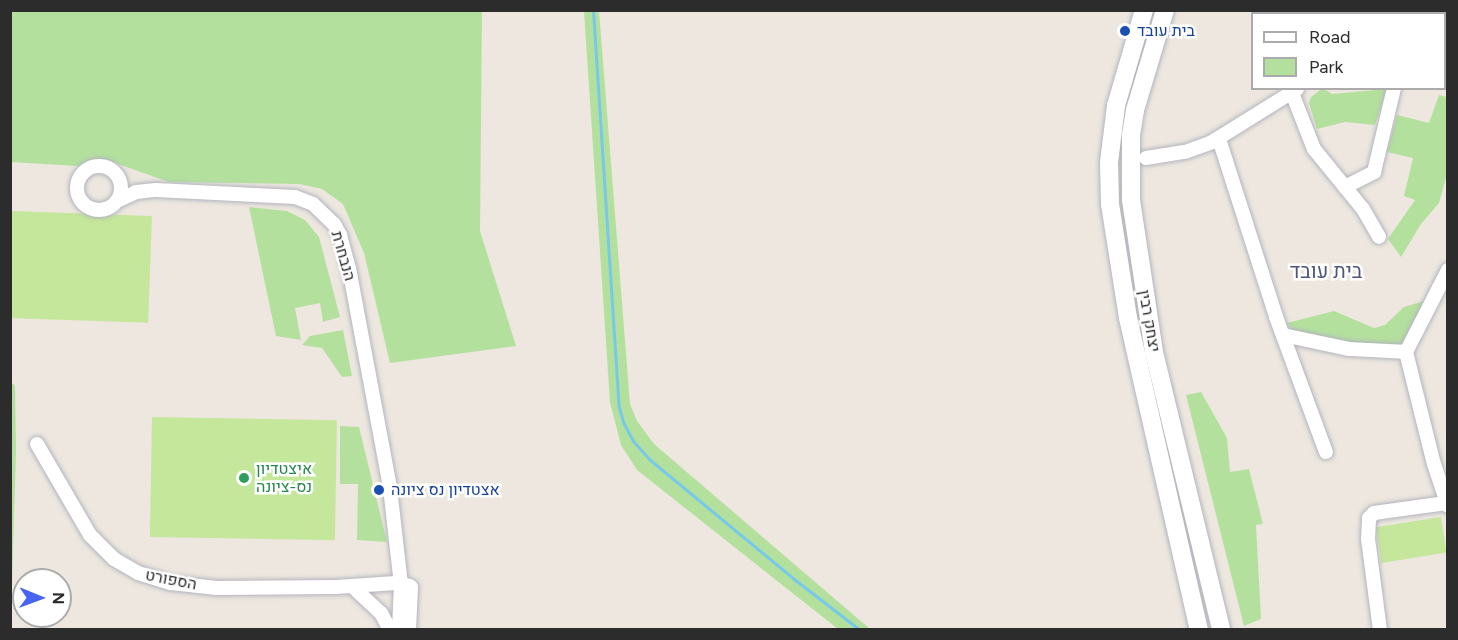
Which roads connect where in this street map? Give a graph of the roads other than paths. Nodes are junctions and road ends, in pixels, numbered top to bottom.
1 (1144, 10) edge
2 (1165, 10) edge
3 (1394, 90) edge
4 (1295, 91) edge
5 (1219, 139) junction
6 (1146, 158) dead end
7 (111, 170) junction
8 (1345, 187) junction
9 (156, 190) junction
10 (117, 201) junction
11 (1379, 237) dead end
12 (1448, 270) edge
13 (1282, 335) junction
14 (1406, 352) junction
15 (37, 444) dead end
16 (1326, 452) dead end
17 (1441, 463) edge
18 (388, 474) junction
19 (1447, 505) edge
20 (399, 554) junction
21 (375, 583) junction
22 (336, 587) junction
23 (405, 587) junction
24 (355, 589) junction
25 (390, 630) edge
26 (399, 630) edge
27 (408, 630) edge
28 (1199, 630) edge
29 (1221, 630) edge
30 (1380, 630) edge

1 - 28 main road, יצחק רבין
2 - 29 main road, יצחק רבין
3 - 8 street
4 - 5 street
4 - 8 street
5 - 6 street
5 - 13 street
7 - 9 street, הנבחרת
7 - 10 street
7 - 10 street
8 - 11 street
9 - 10 street, הנבחרת
9 - 18 street, הנבחרת
12 - 14 street
13 - 14 street
13 - 16 street
14 - 17 street
15 - 22 street, הספורט
17 - 19 street
18 - 20 street, הנבחרת
18 - 23 street, הנבחרת
19 - 30 street
20 - 21 street
20 - 23 street, הנבחרת
21 - 22 street, הספורט
21 - 23 street, הספורט
22 - 24 street, הספורט
23 - 24 street, הספורט
23 - 26 street, הנבחרת
23 - 27 street, הנבחרת
24 - 25 street

